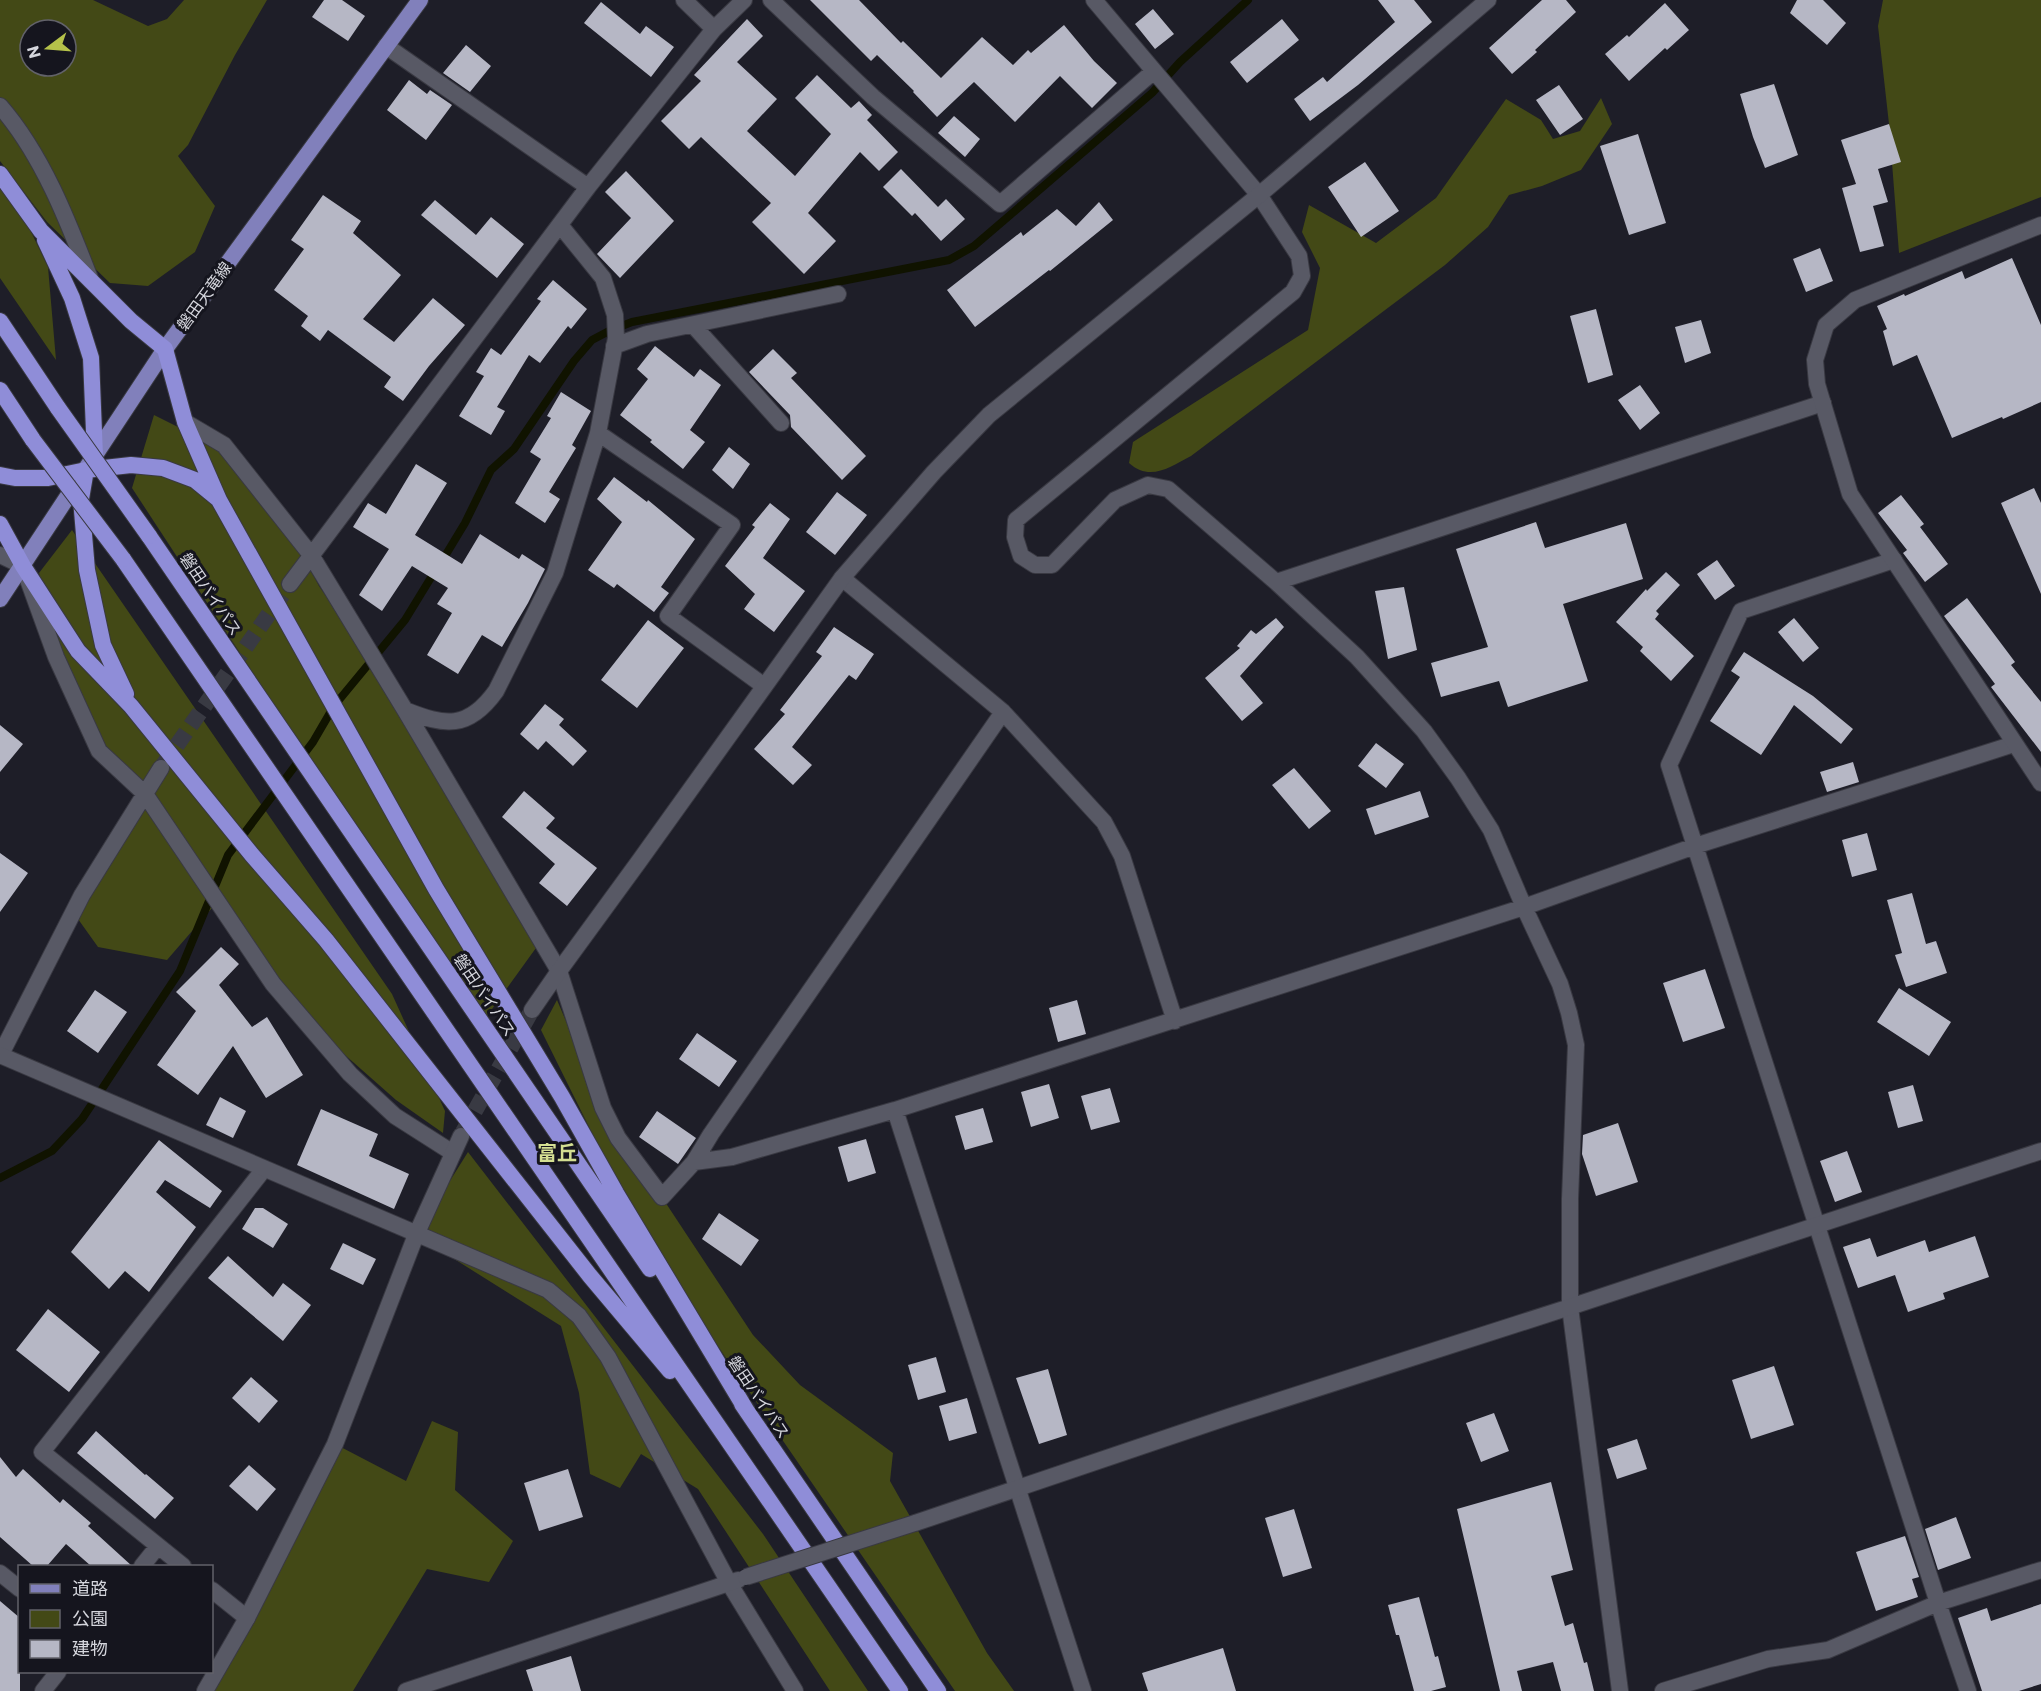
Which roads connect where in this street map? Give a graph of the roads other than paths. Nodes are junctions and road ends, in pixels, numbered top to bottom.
1 (420, 0) edge
2 (684, 0) edge
3 (744, 0) edge
4 (771, 0) edge
5 (1094, 0) edge
6 (1488, 0) edge
7 (714, 29) junction
8 (386, 46) junction
9 (1154, 70) junction
10 (0, 106) edge
11 (0, 174) edge
12 (588, 187) junction
13 (1259, 195) junction
14 (560, 225) junction
15 (2041, 225) edge
16 (41, 231) junction
17 (91, 281) junction
18 (838, 294) dead end
19 (0, 321) edge
20 (693, 325) junction
21 (615, 342) junction
22 (165, 349) junction
23 (0, 390) edge
24 (1823, 403) junction
25 (185, 422) junction
26 (782, 423) dead end
27 (598, 433) junction
28 (91, 463) junction
29 (0, 475) edge
30 (219, 500) junction
31 (0, 524) edge
32 (0, 555) edge
33 (311, 555) junction
34 (1894, 560) junction
35 (23, 566) junction
36 (842, 578) junction
37 (1276, 582) junction
38 (290, 584) tunnel mouth
39 (0, 599) edge
40 (764, 686) junction
41 (131, 706) junction
42 (405, 710) junction
43 (1004, 712) junction
44 (2014, 744) junction
45 (161, 768) tunnel mouth
46 (2041, 783) edge
47 (145, 794) junction
48 (1695, 846) junction
49 (1524, 907) junction
50 (559, 971) junction
51 (532, 1010) tunnel mouth
52 (1175, 1021) junction
53 (0, 1056) edge
54 (895, 1110) junction
55 (461, 1136) tunnel mouth
56 (2041, 1151) edge
57 (453, 1153) junction
58 (694, 1162) junction
59 (264, 1169) junction
60 (1818, 1225) junction
61 (416, 1234) junction
62 (1570, 1307) junction
63 (748, 1413) junction
64 (729, 1440) junction
65 (1017, 1487) junction
66 (158, 1546) junction
67 (143, 1565) edge
68 (182, 1565) edge
69 (2041, 1570) edge
70 (0, 1573) edge
71 (729, 1583) junction
72 (18, 1587) edge
73 (213, 1591) edge
74 (1938, 1603) junction
75 (247, 1618) junction
76 (56, 1673) edge
77 (412, 1690) edge
78 (43, 1691) edge
79 (205, 1691) edge
80 (795, 1691) edge
81 (900, 1691) edge
82 (938, 1691) edge
83 (1083, 1691) edge
84 (1620, 1691) edge
85 (1663, 1691) edge
86 (1968, 1691) edge

1 - 8 main road, 磐田天竜線
2 - 7 street
3 - 7 street
4 - 9 street
5 - 9 street
6 - 13 street
7 - 12 street
8 - 12 street
8 - 22 main road, 磐田天竜線
9 - 13 street
10 - 17 street
11 - 16 highway
12 - 14 street
13 - 36 street
13 - 37 street
14 - 21 street
14 - 33 street
15 - 24 street
16 - 17 highway
16 - 28 highway
17 - 22 highway
18 - 20 street
19 - 63 highway, 磐田バイパス, bridge
20 - 21 street
20 - 26 street
21 - 27 street
22 - 25 highway
22 - 28 main road, 磐田天竜線
23 - 64 highway, bridge
24 - 34 street
24 - 37 street
25 - 30 highway
25 - 33 street
27 - 40 street
27 - 42 street
28 - 29 highway
28 - 30 highway
28 - 35 main road, 磐田天竜線
28 - 41 highway
30 - 63 highway
31 - 35 highway
32 - 35 street
33 - 38 street
33 - 42 street
34 - 44 street
34 - 48 street
35 - 39 main road, 磐田天竜線
35 - 41 highway
35 - 47 street
36 - 40 street
36 - 43 street
37 - 49 street
40 - 50 street
41 - 64 highway
42 - 50 street
43 - 52 street
43 - 58 street
44 - 46 street
44 - 48 street
45 - 47 street
47 - 53 street
47 - 57 street
48 - 49 street
48 - 60 street
49 - 52 street
49 - 62 street
50 - 51 street
50 - 58 street
52 - 54 street
53 - 59 street
54 - 58 street
54 - 65 street
55 - 57 street
56 - 60 street
57 - 61 street
59 - 61 street
59 - 66 street
60 - 62 street
60 - 74 street
61 - 71 street
61 - 75 street
62 - 65 street
62 - 84 street
63 - 82 highway, 磐田バイパス
64 - 81 highway
65 - 71 street, bridge
65 - 83 street
66 - 67 street
66 - 68 street
69 - 74 street
70 - 72 street
71 - 77 street
71 - 80 street
73 - 75 street
74 - 85 street
74 - 86 street
75 - 79 street
76 - 78 street

